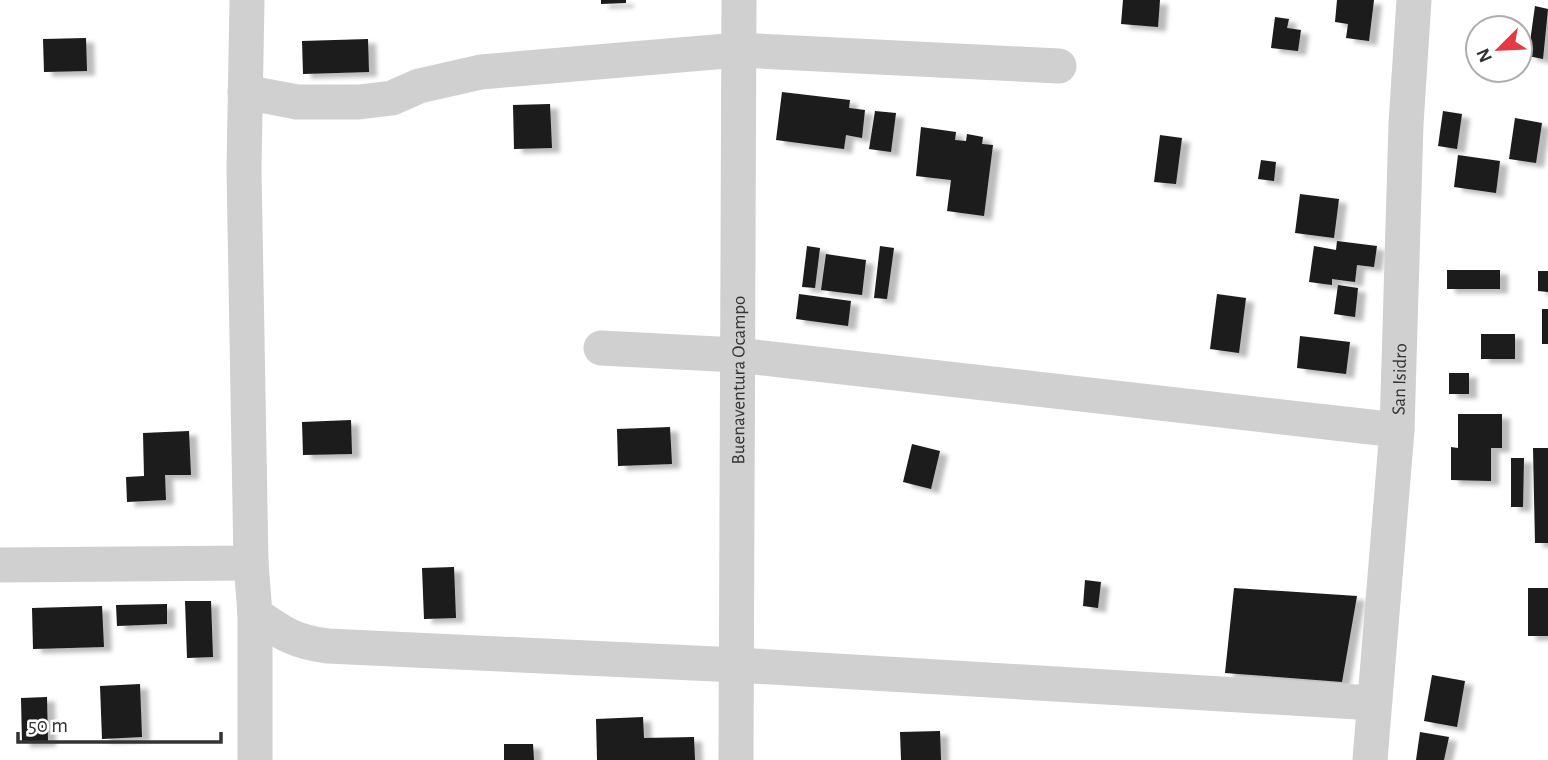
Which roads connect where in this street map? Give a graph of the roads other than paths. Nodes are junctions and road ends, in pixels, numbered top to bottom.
1 (247, 0) edge
2 (739, 0) edge
3 (1414, 0) edge
4 (738, 50) junction
5 (1059, 66) dead end
6 (244, 92) junction
7 (601, 348) dead end
8 (737, 355) junction
9 (1397, 430) junction
10 (251, 562) junction
11 (0, 565) edge
12 (255, 614) junction
13 (737, 665) junction
14 (1374, 703) junction
15 (255, 760) edge
16 (736, 760) edge
17 (1370, 760) edge

1 - 6 street
2 - 4 street, Buenaventura Ocampo
3 - 9 street, San Isidro
4 - 5 street
4 - 6 street
4 - 8 street, Buenaventura Ocampo
6 - 10 street
7 - 8 street
8 - 9 street
8 - 13 street, Buenaventura Ocampo
9 - 14 street, San Isidro
10 - 11 street
10 - 12 street
12 - 13 street
12 - 15 street
13 - 14 street
13 - 16 street, Buenaventura Ocampo
14 - 17 street, San Isidro

